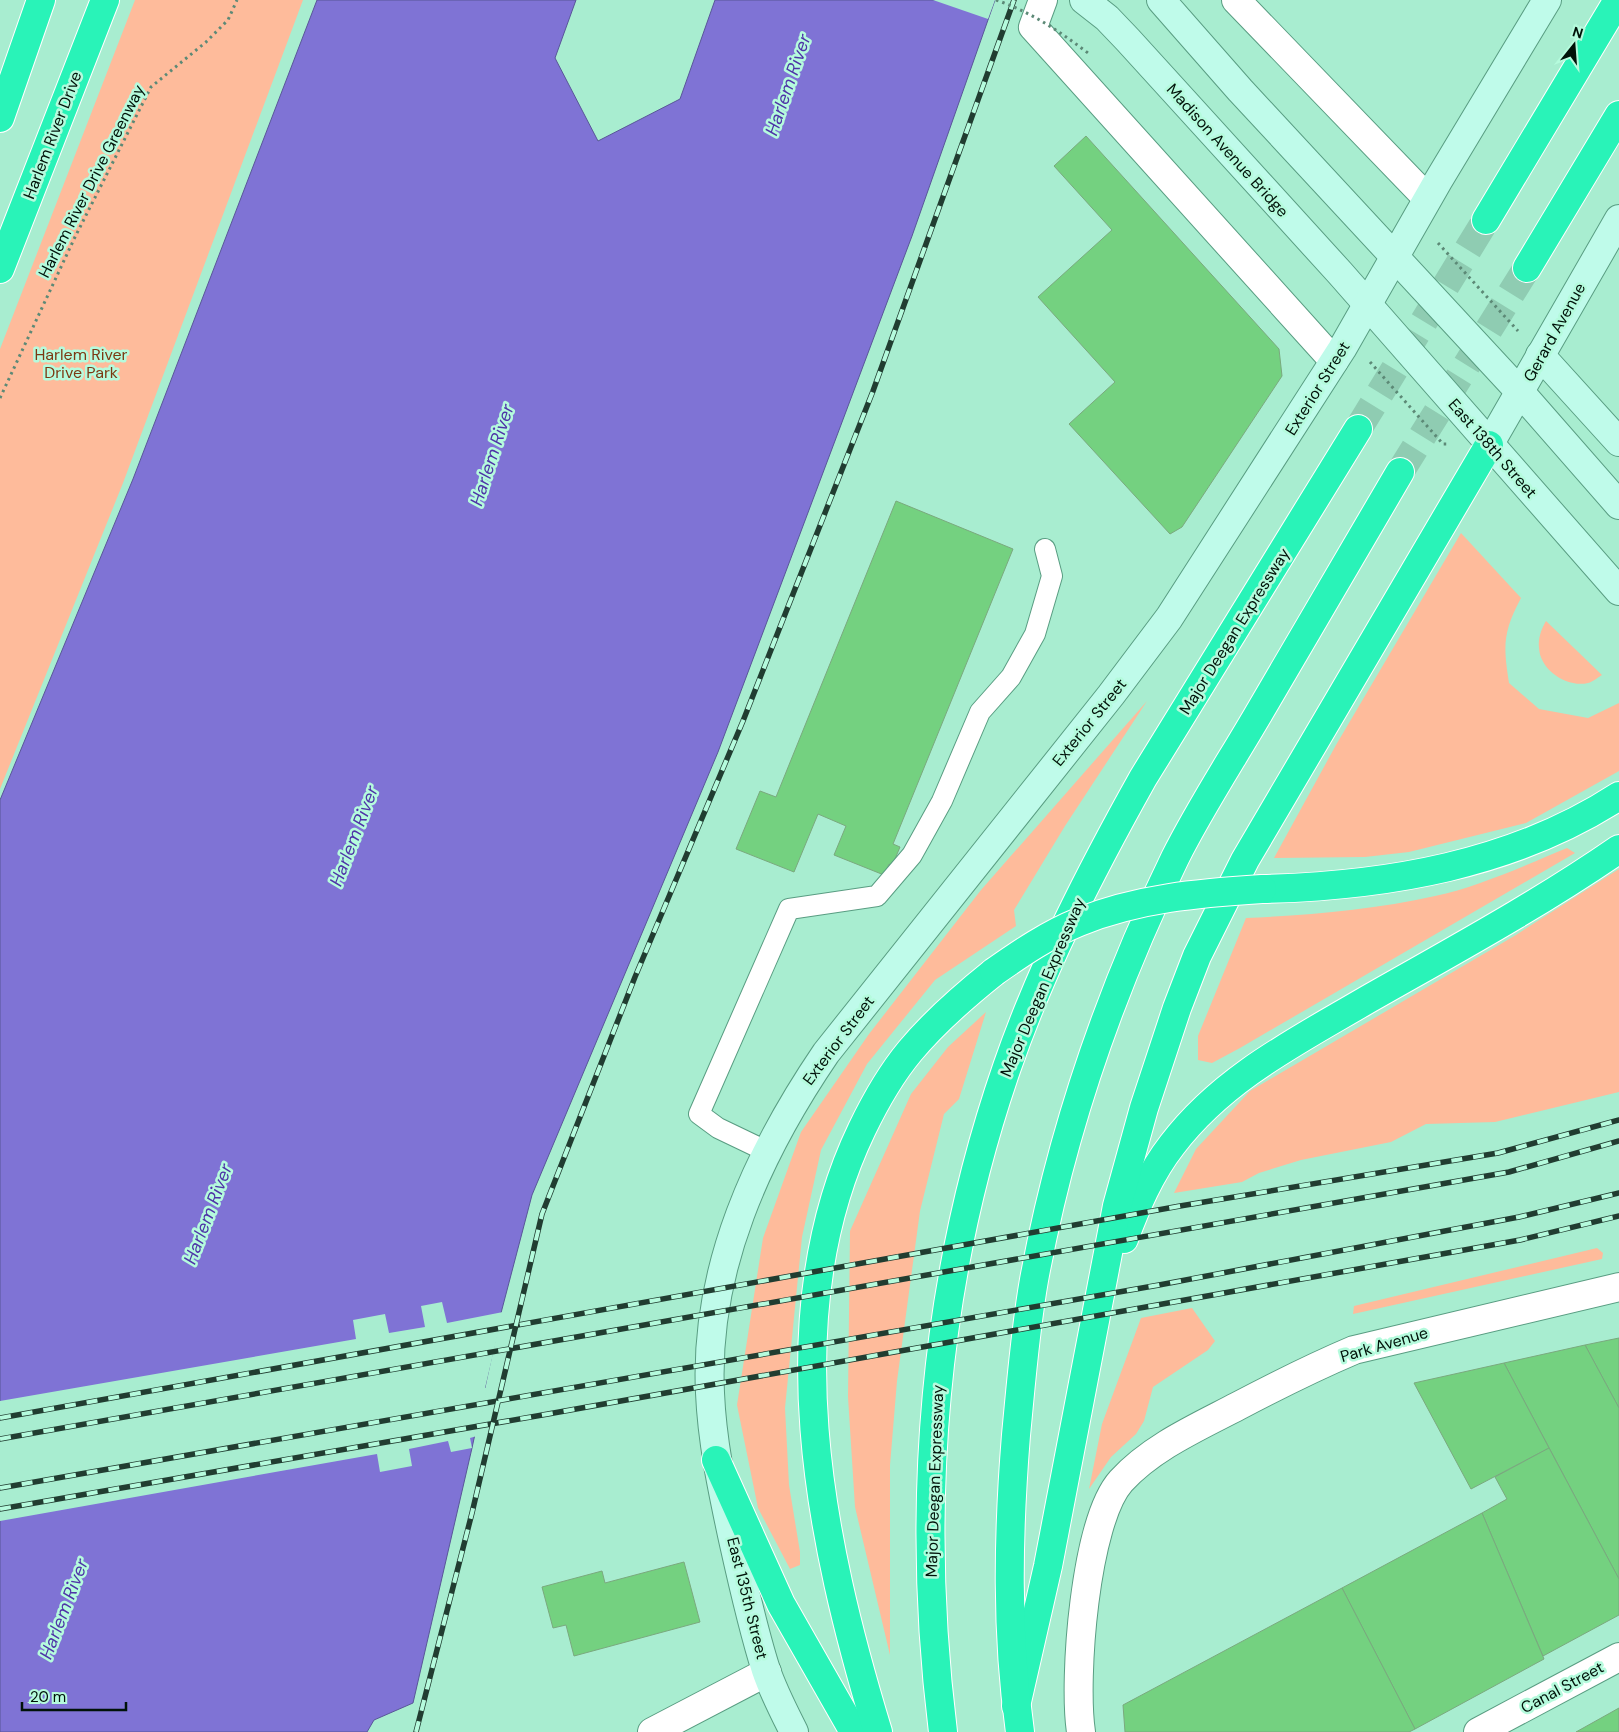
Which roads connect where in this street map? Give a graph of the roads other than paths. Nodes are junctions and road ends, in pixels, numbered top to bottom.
1 (36, 0) edge
2 (41, 0) edge
3 (105, 0) edge
4 (1043, 0) edge
5 (1084, 0) edge
6 (1236, 0) edge
7 (1547, 0) edge
8 (1618, 0) edge
9 (1163, 2) edge
10 (0, 73) edge
11 (1619, 115) edge
12 (0, 118) edge
13 (1427, 198) junction
14 (1619, 219) edge
15 (1486, 220) tunnel mouth
16 (1395, 258) junction
17 (1527, 268) tunnel mouth
18 (0, 269) edge
19 (1367, 305) junction
20 (1540, 355) junction
21 (1334, 361) junction
22 (1520, 392) junction
23 (1358, 429) tunnel mouth
24 (1619, 442) edge
25 (1489, 445) junction
26 (1400, 472) tunnel mouth
27 (1619, 504) edge
28 (1045, 549) dead end
29 (1619, 591) edge
30 (1619, 796) edge
31 (1619, 849) edge
32 (766, 1151) junction
33 (1619, 1287) edge
34 (1098, 1311) junction
35 (716, 1460) junction
36 (1619, 1657) edge
37 (766, 1672) junction
38 (1018, 1719) edge
39 (652, 1732) edge
40 (794, 1732) edge
41 (854, 1732) edge
42 (878, 1732) edge
43 (943, 1732) edge
44 (1082, 1732) edge
45 (1478, 1732) edge

1 - 10 highway
2 - 12 highway
3 - 18 highway, Harlem River Drive
4 - 21 street
5 - 19 main road, Madison Avenue Bridge
6 - 13 street
7 - 13 main road, Exterior Street
8 - 15 highway
9 - 16 main road
11 - 17 highway
13 - 16 main road, Exterior Street
14 - 20 main road, Gerard Avenue
16 - 19 main road, Exterior Street
16 - 22 main road
19 - 21 main road, Exterior Street
19 - 25 main road, East 138th Street
20 - 22 main road, Gerard Avenue
20 - 24 main road
21 - 32 main road, Exterior Street
22 - 25 main road, Gerard Avenue
22 - 27 main road
23 - 43 highway, Major Deegan Expressway
25 - 29 main road, East 138th Street
25 - 34 highway
26 - 38 highway
28 - 32 lane
30 - 42 highway, bridge
31 - 34 highway
32 - 35 main road, Exterior Street
33 - 44 street, Park Avenue
34 - 38 highway
35 - 37 main road, East 135th Street
35 - 41 highway
36 - 45 street, Canal Street
37 - 39 street
37 - 40 main road, East 135th Street

